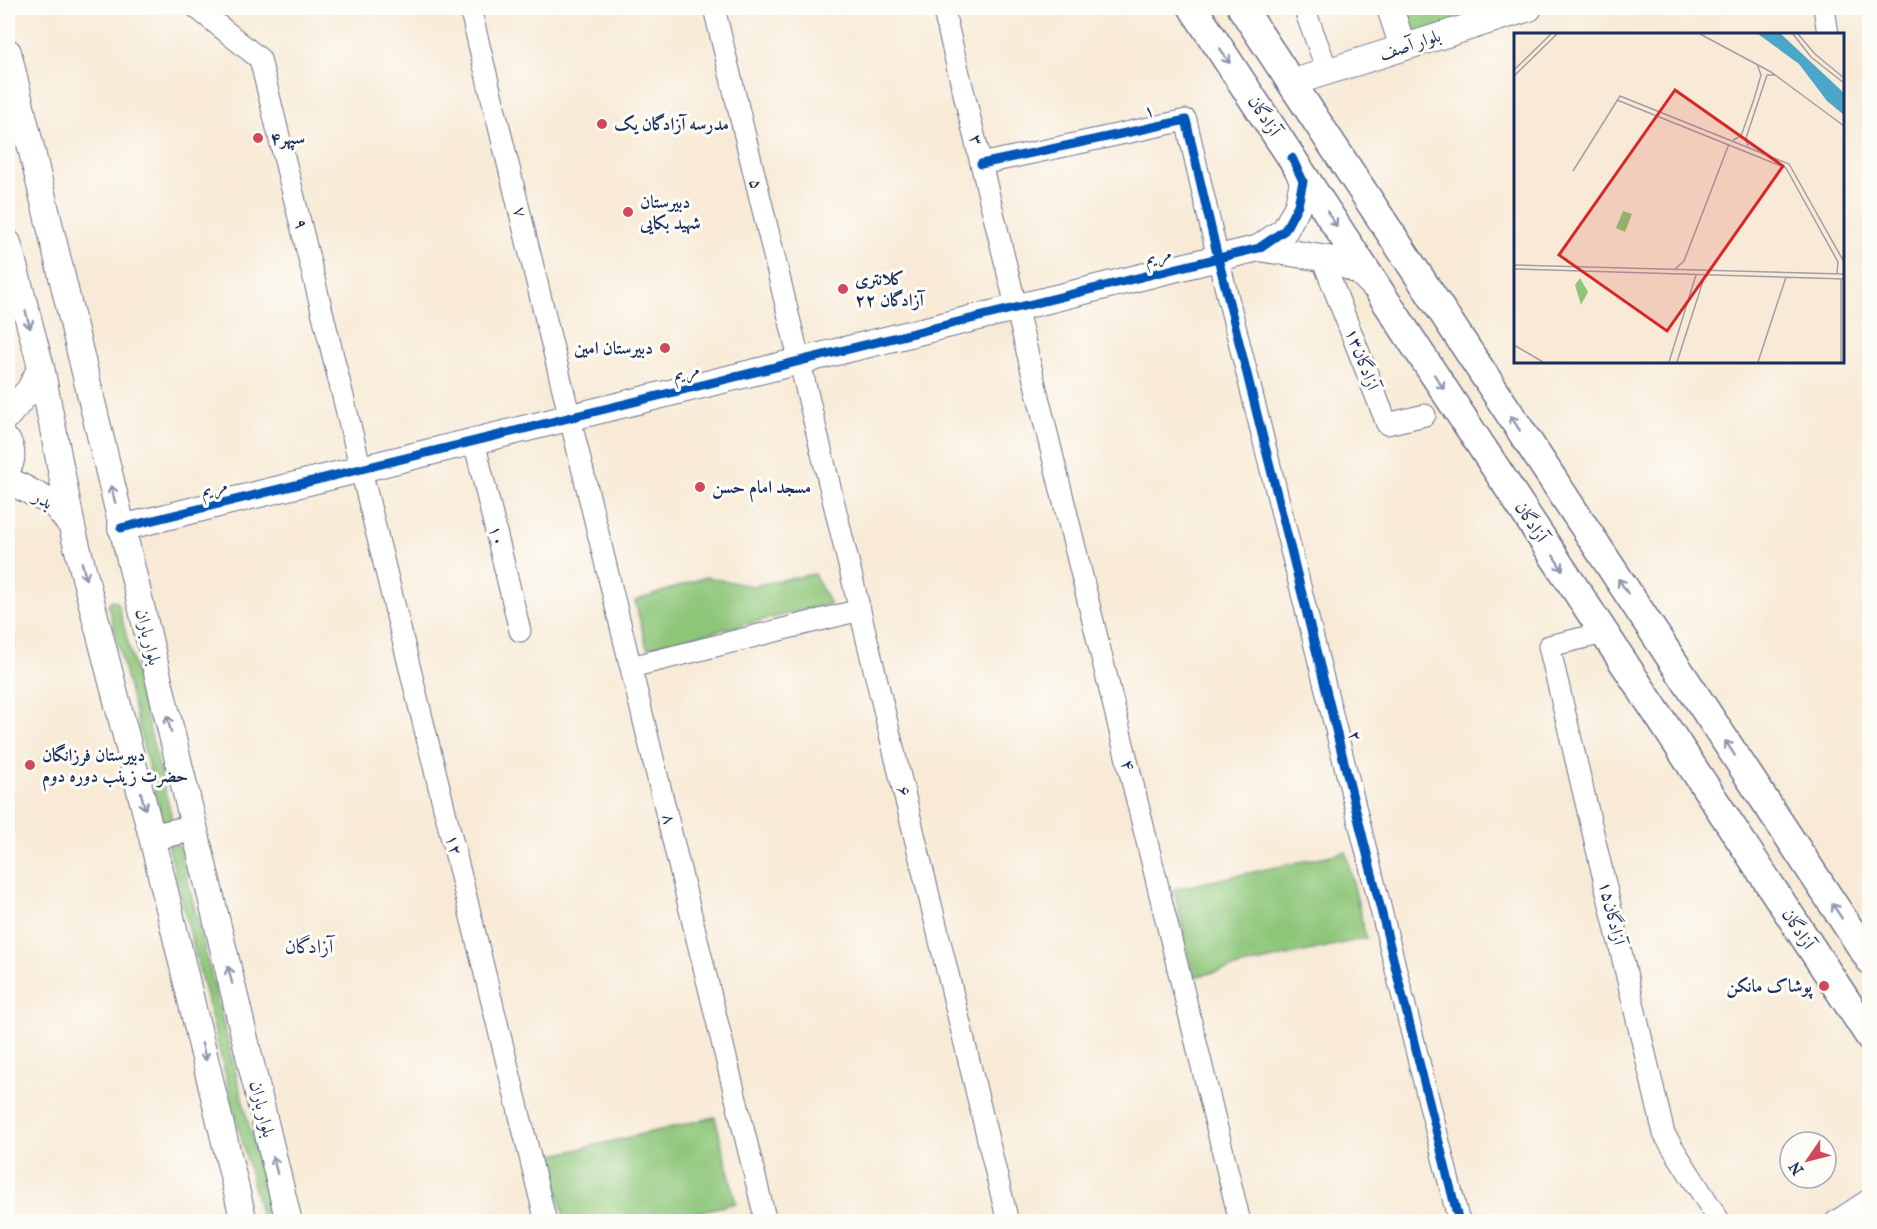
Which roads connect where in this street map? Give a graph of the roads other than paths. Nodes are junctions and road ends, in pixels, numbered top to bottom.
1 (197, 8) edge
2 (470, 8) edge
3 (714, 8) edge
4 (944, 8) edge
5 (1193, 8) edge
6 (1304, 8) edge
7 (1390, 8) edge
8 (1529, 8) edge
9 (1824, 8) edge
10 (1251, 9) edge
11 (1828, 33) edge
12 (1403, 48) junction
13 (8, 52) edge
14 (1328, 72) junction
15 (1292, 83) junction
16 (1292, 158) junction
17 (981, 164) junction
18 (8, 243) edge
19 (1259, 248) junction
20 (1218, 258) junction
21 (1322, 258) junction
22 (1379, 291) junction
23 (1016, 308) junction
24 (799, 361) junction
25 (41, 368) junction
26 (8, 415) edge
27 (1425, 415) dead end
28 (571, 417) junction
29 (474, 441) junction
30 (8, 442) edge
31 (8, 467) edge
32 (362, 469) junction
33 (8, 480) edge
34 (72, 527) junction
35 (121, 528) junction
36 (860, 610) junction
37 (520, 631) dead end
38 (1604, 633) junction
39 (631, 667) junction
40 (1751, 781) junction
41 (1716, 803) junction
42 (194, 828) junction
43 (152, 837) junction
44 (1869, 960) edge
45 (1869, 1037) edge
46 (1869, 1199) edge
47 (244, 1221) edge
48 (289, 1221) edge
49 (546, 1221) edge
50 (766, 1221) edge
51 (1008, 1221) edge
52 (1240, 1221) edge
53 (1461, 1221) edge
54 (1720, 1221) edge
55 (1835, 1221) edge

1 - 32 street, ۹
2 - 28 street, ۷
3 - 24 street, ۵
4 - 17 street, ۳
5 -> 16 main road, آزادگان
6 - 14 street
7 - 12 street
8 - 12 street, بلوار آصف
9 - 11 street
10 - 15 main road
12 - 14 street, بلوار آصف
35 -> 13 street, بلوار باران
14 - 15 street, بلوار آصف
40 -> 15 main road
16 - 19 street
16 -> 22 main road, آزادگان
17 - 20 street, ۱
17 - 23 street, ۳
18 -> 25 street
19 - 20 street, مریم
19 - 21 street
20 - 23 street, مریم
20 - 53 street, ۲
21 - 22 street
21 - 27 street, آزادگان۱۳
22 -> 38 main road, آزادگان
23 - 24 street, مریم
23 - 52 street, ۴
24 - 28 street, مریم
24 - 36 street, ۶
25 - 26 street
25 - 34 street
28 - 29 street, مریم
28 - 39 street, ۸
29 - 32 street, مریم
29 - 37 street, ۱۰
30 - 31 street
32 - 35 street, مریم
32 - 49 street, ۱۲
33 - 34 street, بدر
34 -> 43 street
42 -> 35 street, بلوار باران
36 - 39 street
36 - 51 street, ۶
38 - 41 main road, آزادگان
38 - 54 street, آزادگان۱۵
39 - 50 street, ۸
40 - 41 main road
44 -> 40 main road
41 - 45 main road, آزادگان
42 - 43 street
48 -> 42 street, بلوار باران
43 -> 47 street
46 - 55 street

